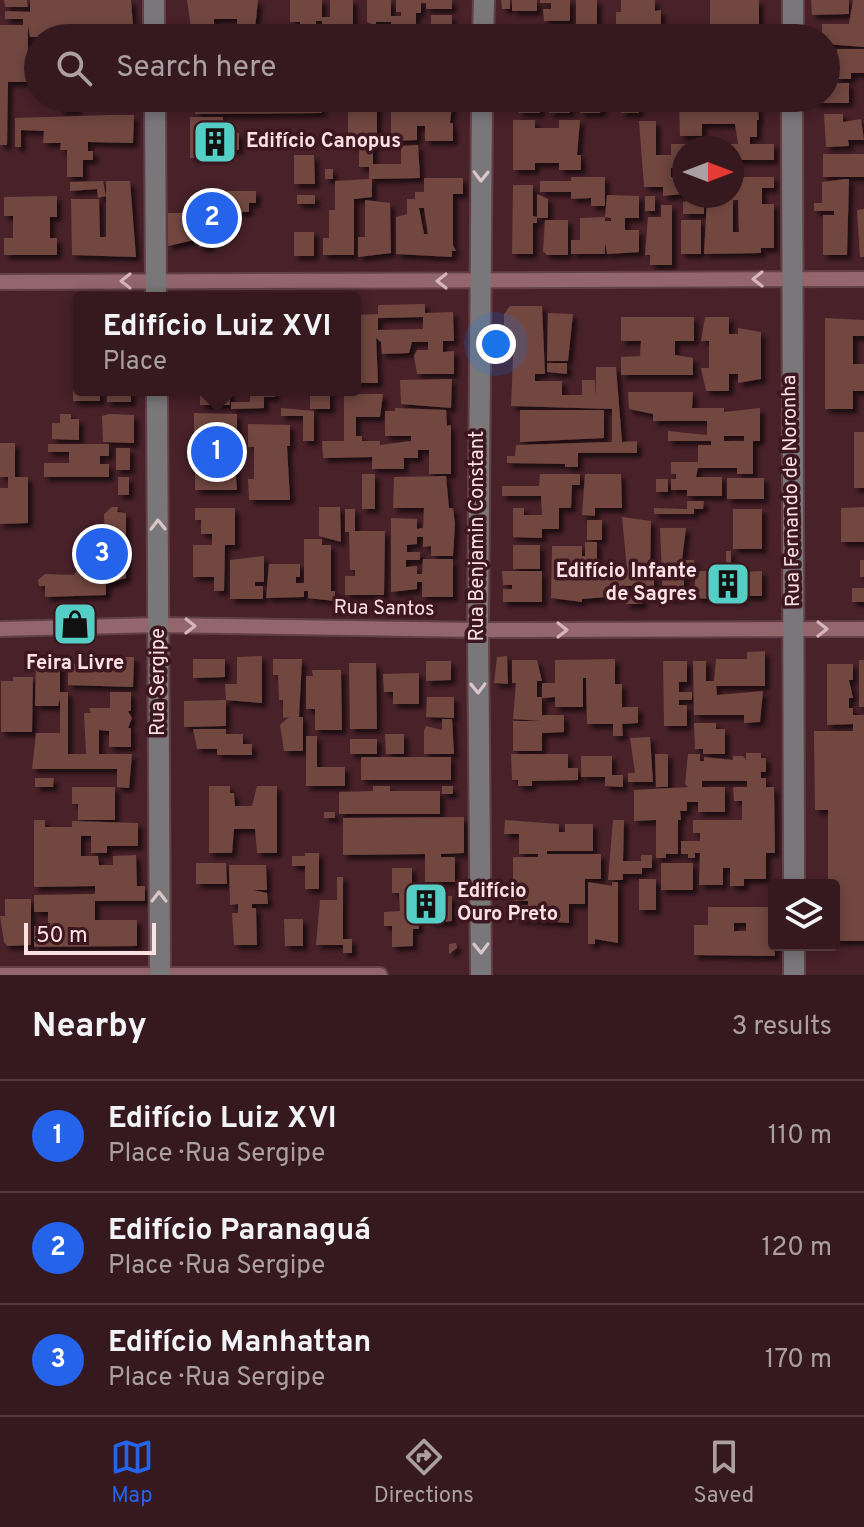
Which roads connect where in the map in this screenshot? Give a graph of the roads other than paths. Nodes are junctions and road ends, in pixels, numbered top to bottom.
1 (154, 0) edge
2 (484, 0) edge
3 (793, 0) edge
4 (154, 24) edge
5 (483, 24) edge
6 (793, 24) edge
7 (155, 112) edge
8 (482, 112) edge
9 (792, 112) edge
10 (790, 279) junction
11 (864, 279) edge
12 (479, 281) junction
13 (0, 282) edge
14 (156, 290) edge
15 (157, 396) edge
16 (159, 625) junction
17 (0, 629) edge
18 (794, 629) junction
19 (864, 629) edge
20 (478, 630) junction
21 (794, 879) edge
22 (794, 951) edge
23 (160, 974) edge
24 (0, 975) edge
25 (380, 975) edge
26 (481, 975) edge
27 (794, 975) edge

1 - 4 street
2 - 5 street
3 - 6 street
7 - 14 street
8 -> 12 street, Rua Benjamin Constant
9 - 10 street, Rua Fernando de Noronha
10 - 11 street
10 -> 12 street
10 - 18 street, Rua Fernando de Noronha
12 -> 14 street
12 - 20 street, Rua Benjamin Constant
14 -> 13 street
16 -> 15 street, Rua Sergipe
16 - 17 street, Rua Santos
16 -> 20 street, Rua Santos
23 -> 16 street, Rua Sergipe
18 -> 19 street, Rua Santos
20 -> 18 street, Rua Santos
18 - 21 street, Rua Fernando de Noronha
20 -> 26 street, Rua Benjamin Constant
22 - 27 street
23 - 24 street
23 - 25 street

